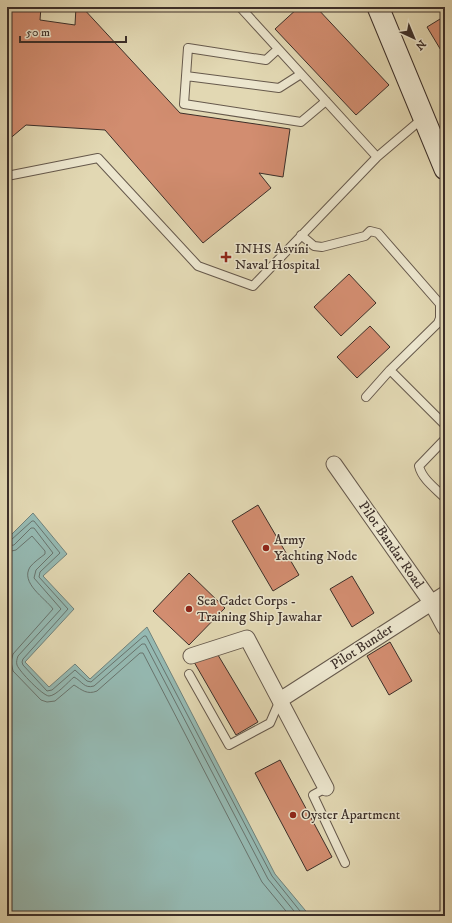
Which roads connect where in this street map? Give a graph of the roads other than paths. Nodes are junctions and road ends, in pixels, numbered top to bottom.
1 (240, 7) edge
2 (378, 7) edge
3 (278, 49) junction
4 (301, 74) junction
5 (186, 76) junction
6 (326, 101) junction
7 (423, 117) junction
8 (378, 157) junction
9 (443, 159) edge
10 (7, 176) edge
11 (302, 235) junction
12 (390, 370) junction
13 (366, 396) dead end
14 (445, 425) edge
15 (445, 439) edge
16 (334, 464) dead end
17 (445, 498) edge
18 (445, 594) edge
19 (431, 602) junction
20 (445, 628) edge
21 (191, 656) dead end
22 (189, 674) dead end
23 (280, 700) junction
24 (326, 788) joint
25 (345, 863) dead end

1 - 3 lane
2 - 7 street
3 - 4 lane
3 - 5 lane
4 - 5 lane
4 - 6 lane
5 - 6 lane
6 - 8 lane
7 - 8 lane
7 - 9 street
8 - 11 lane
10 - 11 lane
11 - 12 lane
12 - 13 lane
12 - 14 lane
15 - 17 lane
16 - 19 street, Pilot Bandar Road
18 - 19 street, Pilot Bunder
19 - 20 street, Pilot Bandar Road
19 - 23 street, Pilot Bunder
21 - 23 street
22 - 23 lane
23 - 24 street
24 - 25 lane

